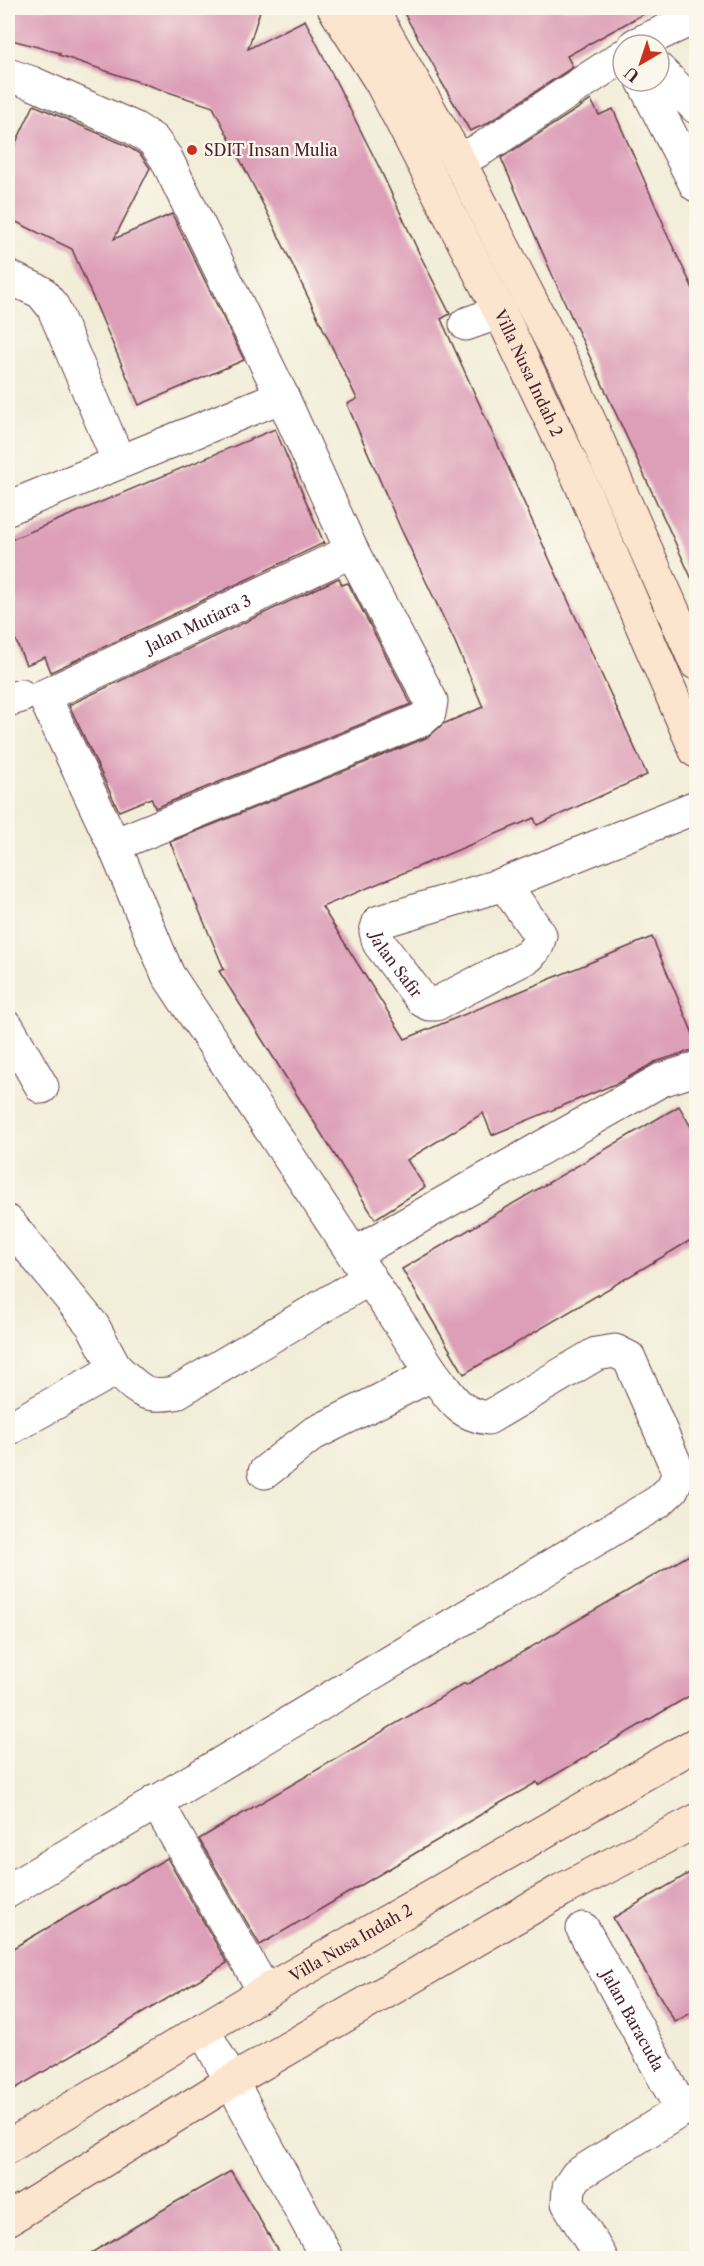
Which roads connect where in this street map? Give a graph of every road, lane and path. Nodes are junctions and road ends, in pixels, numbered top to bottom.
1 (334, 8) edge
2 (371, 8) edge
3 (696, 17) edge
4 (661, 33) edge
5 (611, 64) edge
6 (8, 75) edge
7 (671, 82) edge
8 (649, 93) edge
9 (696, 107) edge
10 (459, 161) junction
11 (696, 185) edge
12 (8, 277) edge
13 (500, 312) junction
14 (466, 324) dead end
15 (282, 396) junction
16 (119, 462) junction
17 (8, 508) edge
18 (352, 551) junction
19 (696, 663) edge
20 (24, 697) edge
21 (696, 751) edge
22 (696, 807) edge
23 (114, 845) junction
24 (504, 884) junction
25 (9, 1036) edge
26 (696, 1069) edge
27 (42, 1087) dead end
28 (8, 1222) edge
29 (362, 1266) junction
30 (116, 1369) junction
31 (433, 1374) junction
32 (8, 1429) edge
33 (265, 1472) dead end
34 (696, 1744) edge
35 (156, 1801) junction
36 (696, 1821) edge
37 (8, 1891) edge
38 (583, 1929) dead end
39 (265, 1992) junction
40 (203, 2030) junction
41 (230, 2082) junction
42 (689, 2106) edge
43 (8, 2147) edge
44 (8, 2219) edge
45 (327, 2259) edge
46 (601, 2259) edge

1 - 13 street, Villa Nusa Indah 2
2 - 10 street, Villa Nusa Indah 2
3 - 4 street
5 - 10 street
6 - 15 street
7 - 9 street
8 - 11 street
10 - 19 street, Villa Nusa Indah 2
12 - 16 street
13 - 14 street
13 - 21 street, Villa Nusa Indah 2
15 - 16 street
15 - 18 street
16 - 17 street
18 - 20 street, Jalan Mutiara 3
18 - 23 street
20 - 23 street
22 - 24 street, Jalan Safir
23 - 29 street
24 - 24 street, Jalan Safir
25 - 27 street
26 - 29 street
28 - 30 street
29 - 30 street
29 - 31 street
30 - 32 street
31 - 33 street
31 - 35 street
34 - 39 street, Villa Nusa Indah 2
35 - 37 street
35 - 39 street
36 - 41 street
38 - 42 street, Jalan Baracuda
39 - 40 street, Villa Nusa Indah 2
40 - 41 street
40 - 43 street, Villa Nusa Indah 2
41 - 44 street
41 - 45 street
42 - 46 street

